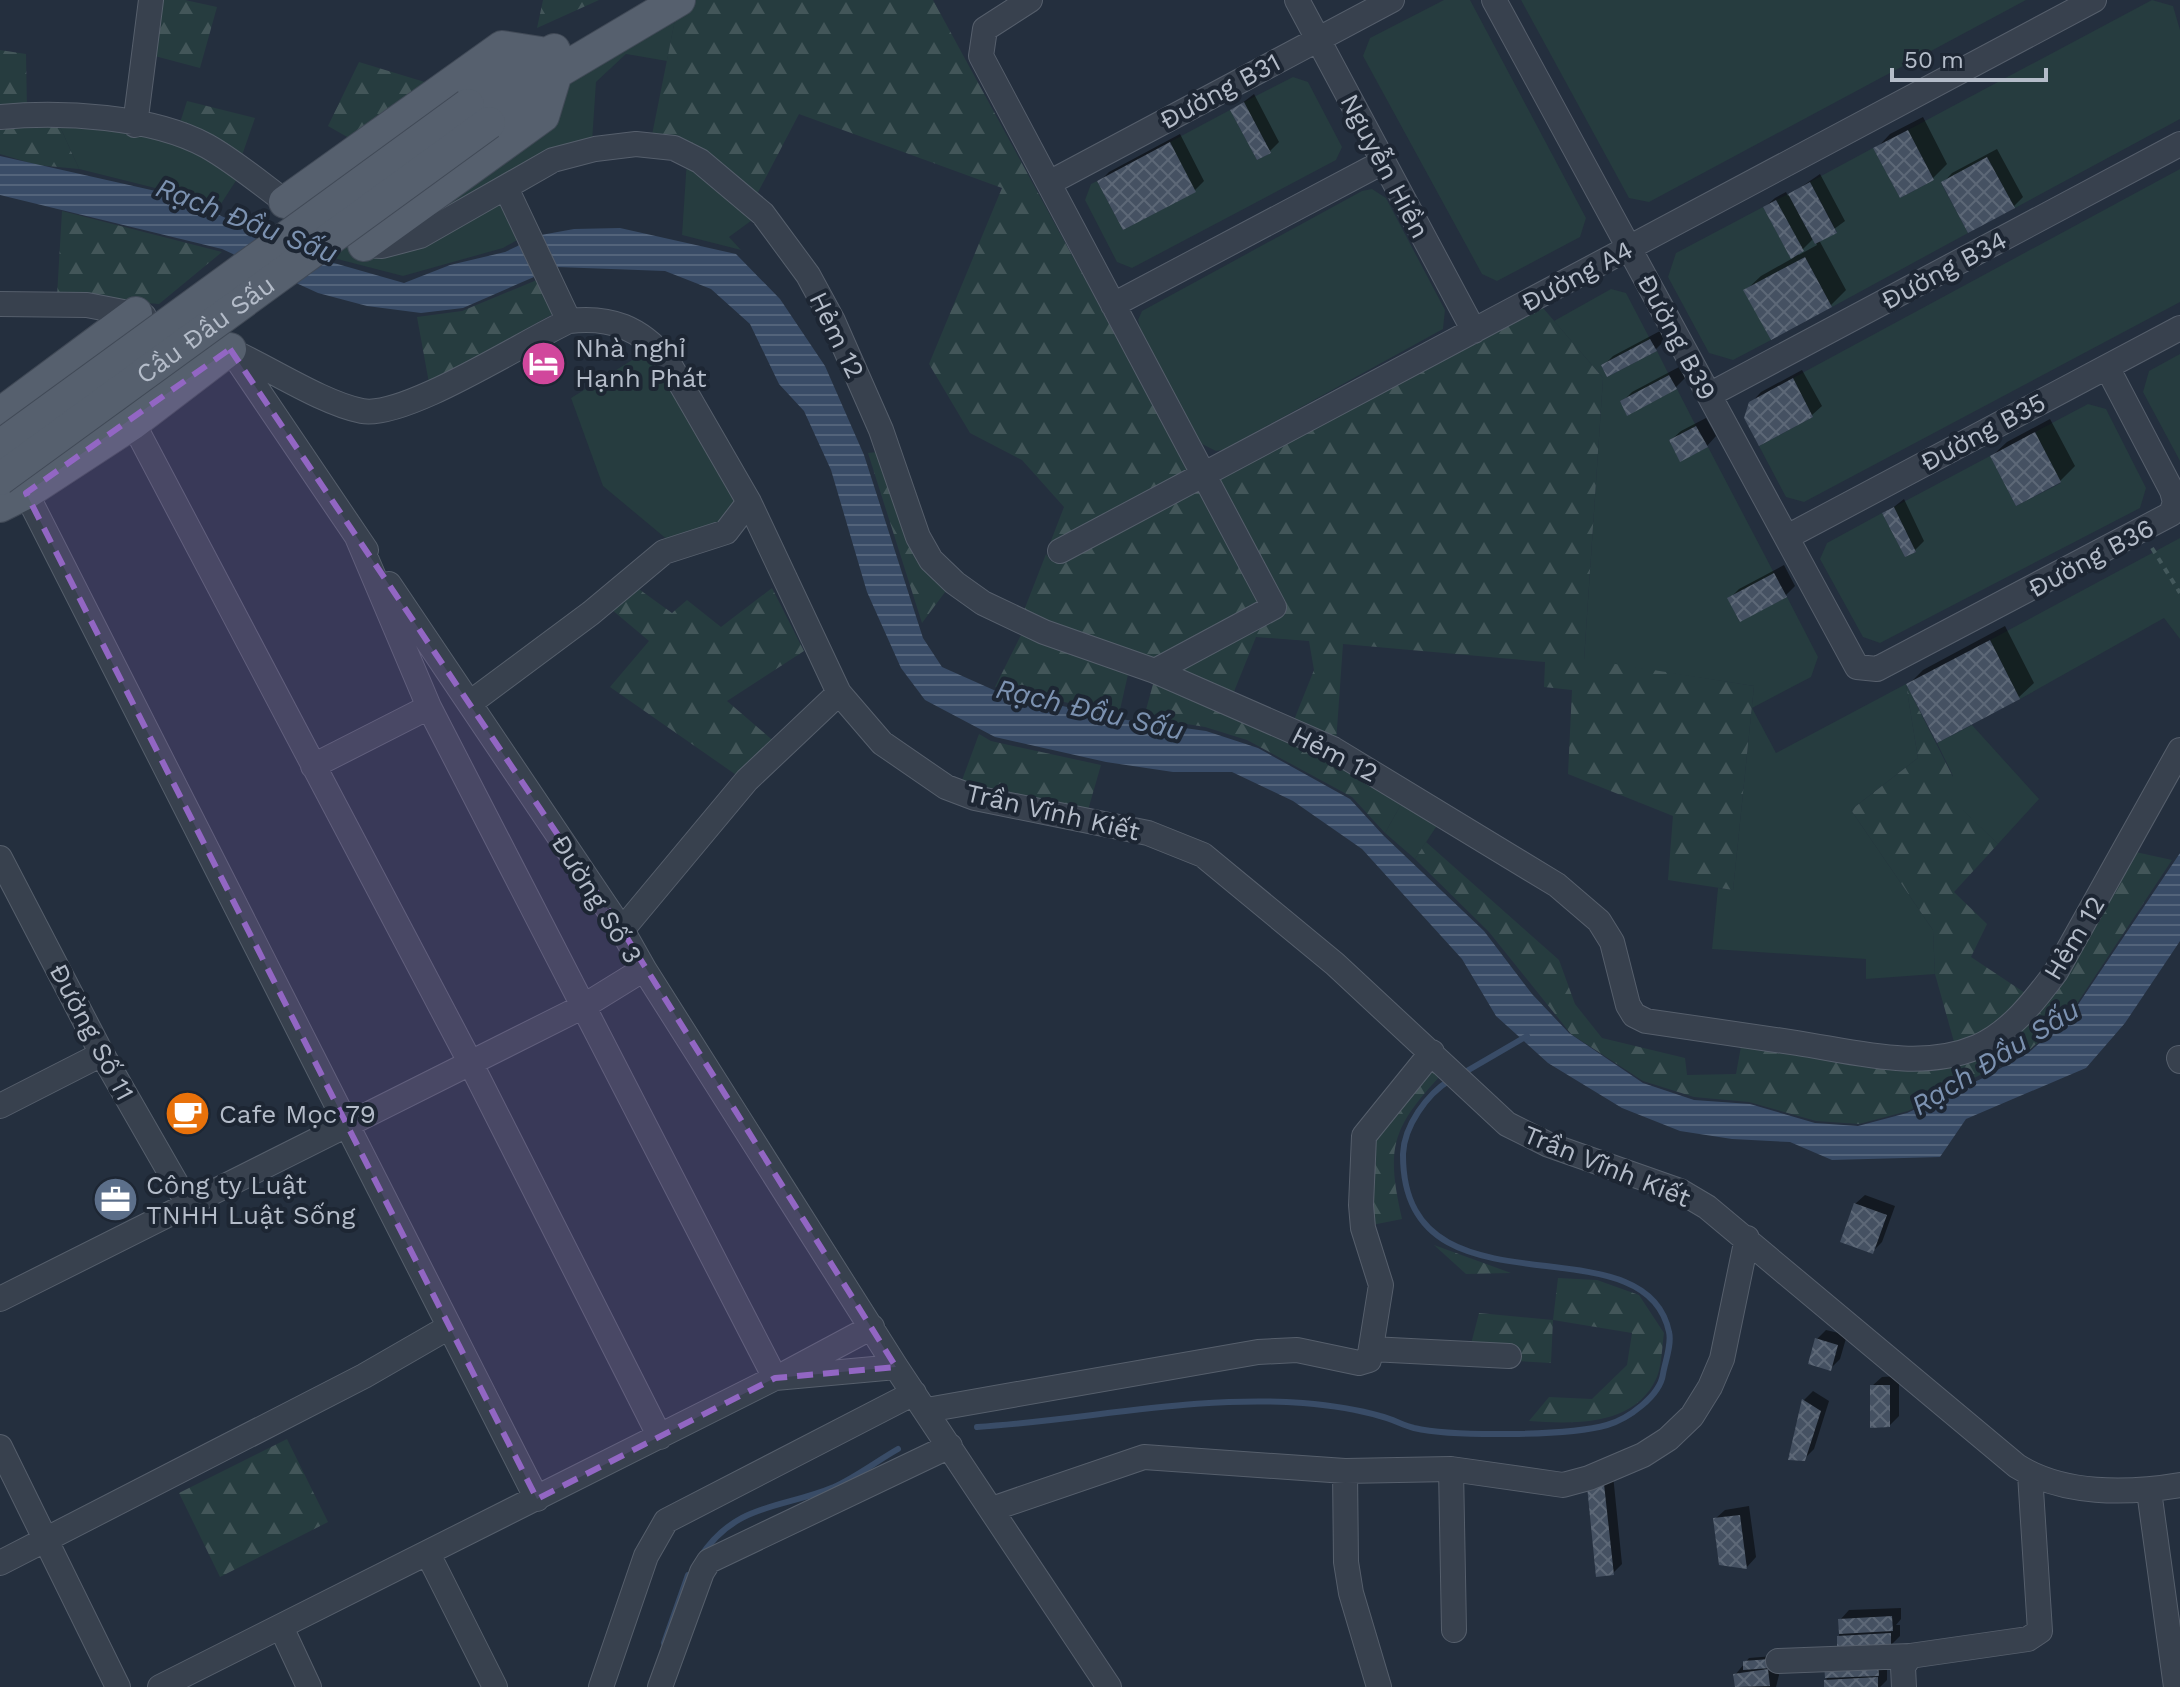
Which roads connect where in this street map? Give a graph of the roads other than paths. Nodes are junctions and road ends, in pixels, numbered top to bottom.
1 (151, 0) edge
2 (640, 0) edge
3 (679, 0) edge
4 (1030, 0) edge
5 (1297, 0) edge
6 (1392, 0) edge
7 (1494, 0) edge
8 (2094, 0) edge
9 (1318, 39) junction
10 (551, 63) junction
11 (479, 114) junction
12 (0, 117) edge
13 (135, 125) junction
14 (2180, 144) edge
15 (1383, 162) junction
16 (1049, 183) junction
17 (506, 188) junction
18 (285, 202) junction
19 (364, 245) junction
20 (1630, 248) junction
21 (0, 304) edge
22 (1113, 305) junction
23 (136, 313) junction
24 (569, 321) junction
25 (2180, 328) edge
26 (1474, 331) junction
27 (230, 349) junction
28 (2107, 367) junction
29 (1709, 395) junction
30 (0, 414) edge
31 (133, 423) junction
32 (0, 446) edge
33 (1204, 475) junction
34 (9, 493) edge
35 (749, 502) junction
36 (357, 537) junction
37 (1787, 537) junction
38 (1060, 551) dead end
39 (1863, 669) joint
40 (1155, 671) junction
41 (839, 693) junction
42 (470, 703) junction
43 (429, 707) junction
44 (2180, 750) edge
45 (313, 766) junction
46 (0, 858) edge
47 (10, 902) edge
48 (622, 930) junction
49 (644, 969) junction
50 (584, 1006) junction
51 (102, 1054) junction
52 (1438, 1059) junction
53 (470, 1062) junction
54 (0, 1106) edge
55 (344, 1125) junction
56 (188, 1204) junction
57 (1747, 1238) junction
58 (0, 1299) edge
59 (449, 1327) junction
60 (872, 1327) junction
61 (1371, 1349) junction
62 (1509, 1356) dead end
63 (896, 1367) junction
64 (775, 1378) junction
65 (920, 1402) junction
66 (660, 1437) junction
67 (950, 1446) junction
68 (0, 1447) edge
69 (1451, 1469) junction
70 (1345, 1471) junction
71 (2030, 1474) junction
72 (2180, 1485) edge
73 (2149, 1491) junction
74 (537, 1499) junction
75 (992, 1509) junction
76 (44, 1541) junction
77 (428, 1554) junction
78 (0, 1563) edge
79 (281, 1627) junction
80 (1454, 1630) dead end
81 (1910, 1656) junction
82 (1778, 1661) dead end
83 (118, 1687) edge
84 (160, 1687) edge
85 (309, 1687) edge
86 (495, 1687) edge
87 (601, 1687) edge
88 (660, 1687) edge
89 (1109, 1687) edge
90 (1379, 1687) edge
91 (1904, 1687) edge
92 (2176, 1687) edge

1 - 13 street
2 - 10 main road
3 - 10 main road
4 - 16 street
5 - 9 street, Nguyễn Hiền
6 - 9 street, Đường B31
7 - 20 street, Đường B39
8 - 20 street, Đường A4
9 - 15 street, Nguyễn Hiền
9 - 16 street, Đường B31
10 - 11 main road
10 - 18 main road
10 - 19 main road
11 - 32 main road, Cầu Đầu Sấu, bridge
11 - 34 main road, Cầu Đầu Sấu, bridge
12 - 13 street
13 - 18 street
14 - 29 street, Đường B34
15 - 22 street
15 - 26 street, Nguyễn Hiền
16 - 22 street
17 - 19 street, Hẻm 12
17 - 24 street
17 - 40 street, Hẻm 12
18 - 19 street
20 - 26 street, Đường A4
20 - 29 street, Đường B39
21 - 23 street, Trần Vĩnh Kiết
22 - 33 street
23 - 27 street, Trần Vĩnh Kiết
23 - 30 main road
24 - 27 street, Trần Vĩnh Kiết
24 - 35 street, Trần Vĩnh Kiết
25 - 28 street, Đường B35
26 - 33 street, Đường A4
27 - 31 main road
27 - 36 street, Đường Số 3
28 - 37 street, Đường B35
28 - 39 street, Đường B36
29 - 37 street, Đường B39
31 - 34 main road
31 - 45 street
33 - 38 street, Đường A4
33 - 40 street
34 - 55 street
35 - 41 street, Trần Vĩnh Kiết
35 - 42 street
36 - 42 street, Đường Số 3
36 - 43 street
37 - 39 street, Đường B39
40 - 44 street, Hẻm 12
41 - 48 street
41 - 52 street, Trần Vĩnh Kiết
42 - 48 street, Đường Số 3
43 - 45 street
43 - 50 street
45 - 53 street
46 - 47 street, Đường Số 11
47 - 51 street, Đường Số 11
48 - 49 street, Đường Số 3
49 - 50 street, Đường Số 3
49 - 60 street
50 - 53 street, Đường Số 3
50 - 64 street
51 - 54 street
51 - 56 street, Đường Số 11
52 - 57 street, Trần Vĩnh Kiết
52 - 61 street
53 - 55 street, Đường Số 3
53 - 66 street
55 - 56 street, Đường Số 3
55 - 59 street
56 - 58 street, Đường Số 3
57 - 69 street
57 - 71 street, Trần Vĩnh Kiết
59 - 74 street
59 - 76 street
60 - 63 street
60 - 64 street
61 - 62 street
61 - 65 street
63 - 64 street
63 - 65 street
64 - 66 street
65 - 67 street
65 - 87 street
66 - 74 street
67 - 75 street
67 - 88 street
68 - 76 street
69 - 70 street
69 - 80 street
70 - 75 street
70 - 90 street
71 - 73 street, Trần Vĩnh Kiết
71 - 81 street
72 - 73 street, Trần Vĩnh Kiết
73 - 92 street
74 - 77 street
75 - 89 street
76 - 78 street
76 - 83 street
77 - 79 street
77 - 86 street
79 - 84 street
79 - 85 street
81 - 82 street
81 - 91 street

